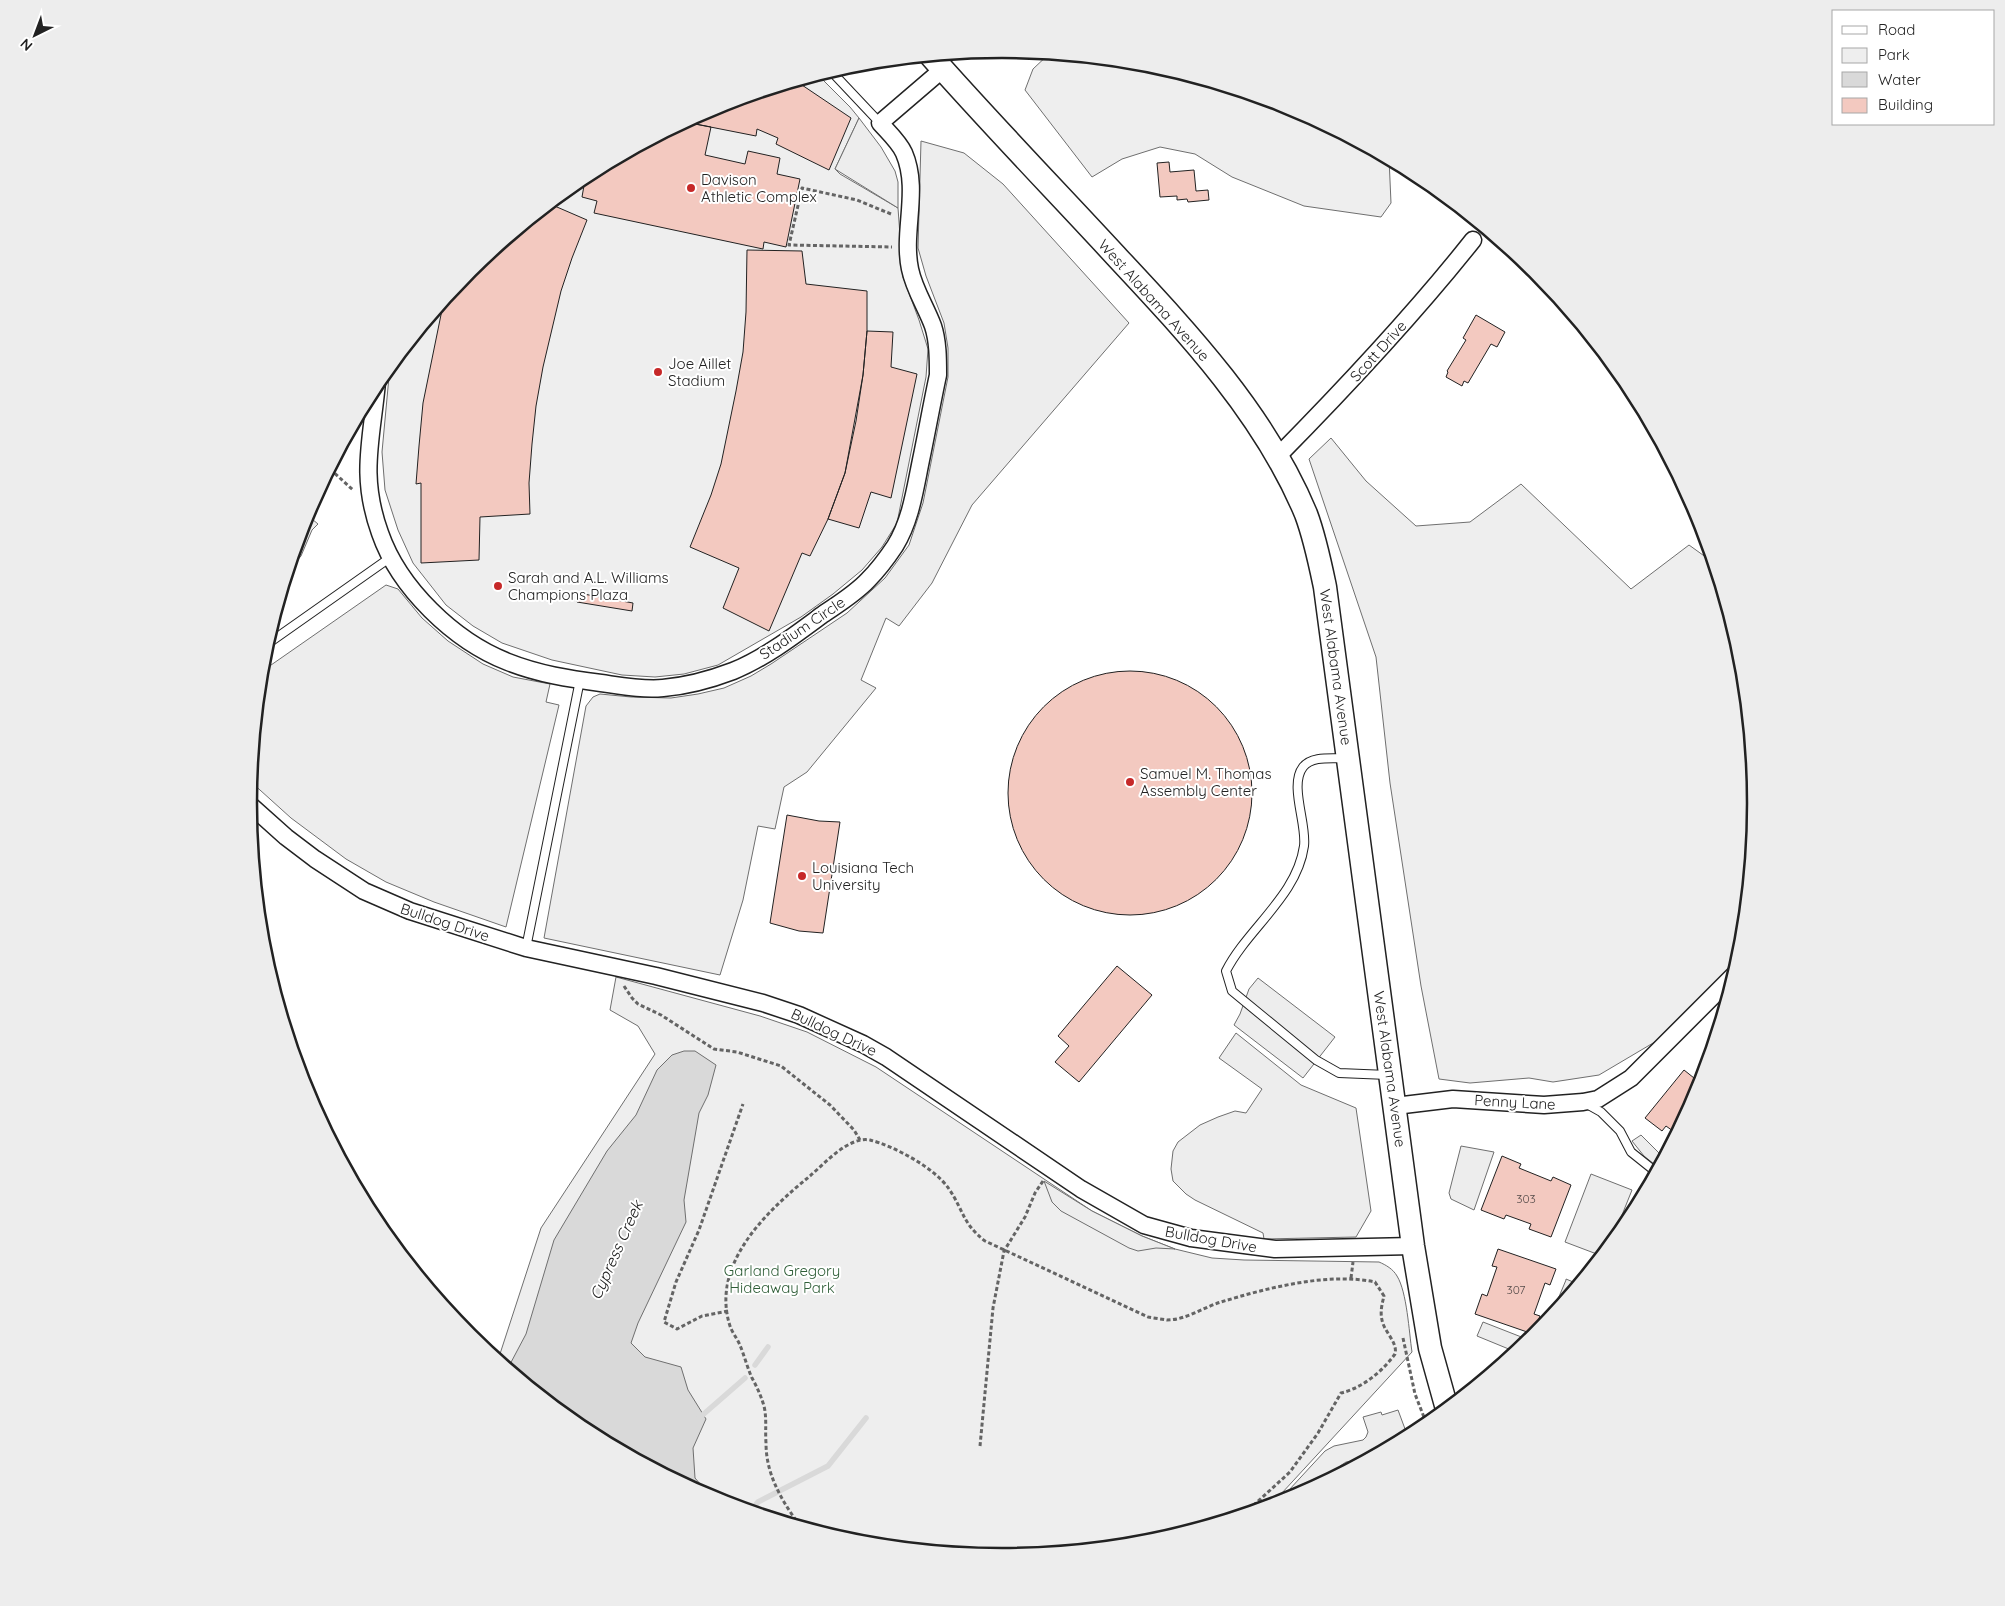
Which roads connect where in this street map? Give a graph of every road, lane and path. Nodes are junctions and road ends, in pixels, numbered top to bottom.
1 (937, 63) edge
2 (837, 77) edge
3 (880, 123) junction
4 (891, 214) dead end
5 (1472, 240) dead end
6 (892, 247) dead end
7 (374, 403) edge
8 (1277, 457) junction
9 (334, 473) edge
10 (353, 490) dead end
11 (391, 557) junction
12 (276, 638) edge
13 (580, 680) junction
14 (1348, 758) junction
15 (257, 811) edge
16 (526, 948) junction
17 (625, 980) dead end
18 (1726, 983) edge
19 (1391, 1074) junction
20 (1583, 1102) junction
21 (743, 1104) dead end
22 (1395, 1106) junction
23 (860, 1140) junction
24 (1652, 1169) edge
25 (1043, 1181) dead end
26 (1413, 1246) junction
27 (1004, 1250) junction
28 (1354, 1259) dead end
29 (1351, 1278) junction
30 (728, 1311) junction
31 (1403, 1338) dead end
32 (1445, 1402) edge
33 (1424, 1418) edge
34 (980, 1446) dead end
35 (1255, 1504) edge
36 (794, 1518) edge

1 - 3 street
1 - 8 main road, West Alabama Avenue
2 - 3 lane
3 - 13 street, Stadium Circle
4 - 6 path
5 - 8 street, Scott Drive
7 - 11 street, Stadium Circle
8 - 14 main road, West Alabama Avenue
9 - 10 path
11 - 12 lane
11 - 13 street, Stadium Circle
13 - 16 lane
14 - 19 main road, West Alabama Avenue
14 - 19 lane
15 - 16 street, Bulldog Drive
16 - 26 street, Bulldog Drive
17 - 23 path
18 - 20 street, Penny Lane
19 - 22 main road, West Alabama Avenue
20 - 22 street, Penny Lane
20 - 24 lane
21 - 30 path
22 - 26 main road, West Alabama Avenue
23 - 27 path
23 - 30 path
25 - 27 path
26 - 32 main road, West Alabama Avenue
27 - 29 path
27 - 34 path
28 - 29 path
29 - 35 path
30 - 36 path
31 - 33 path

